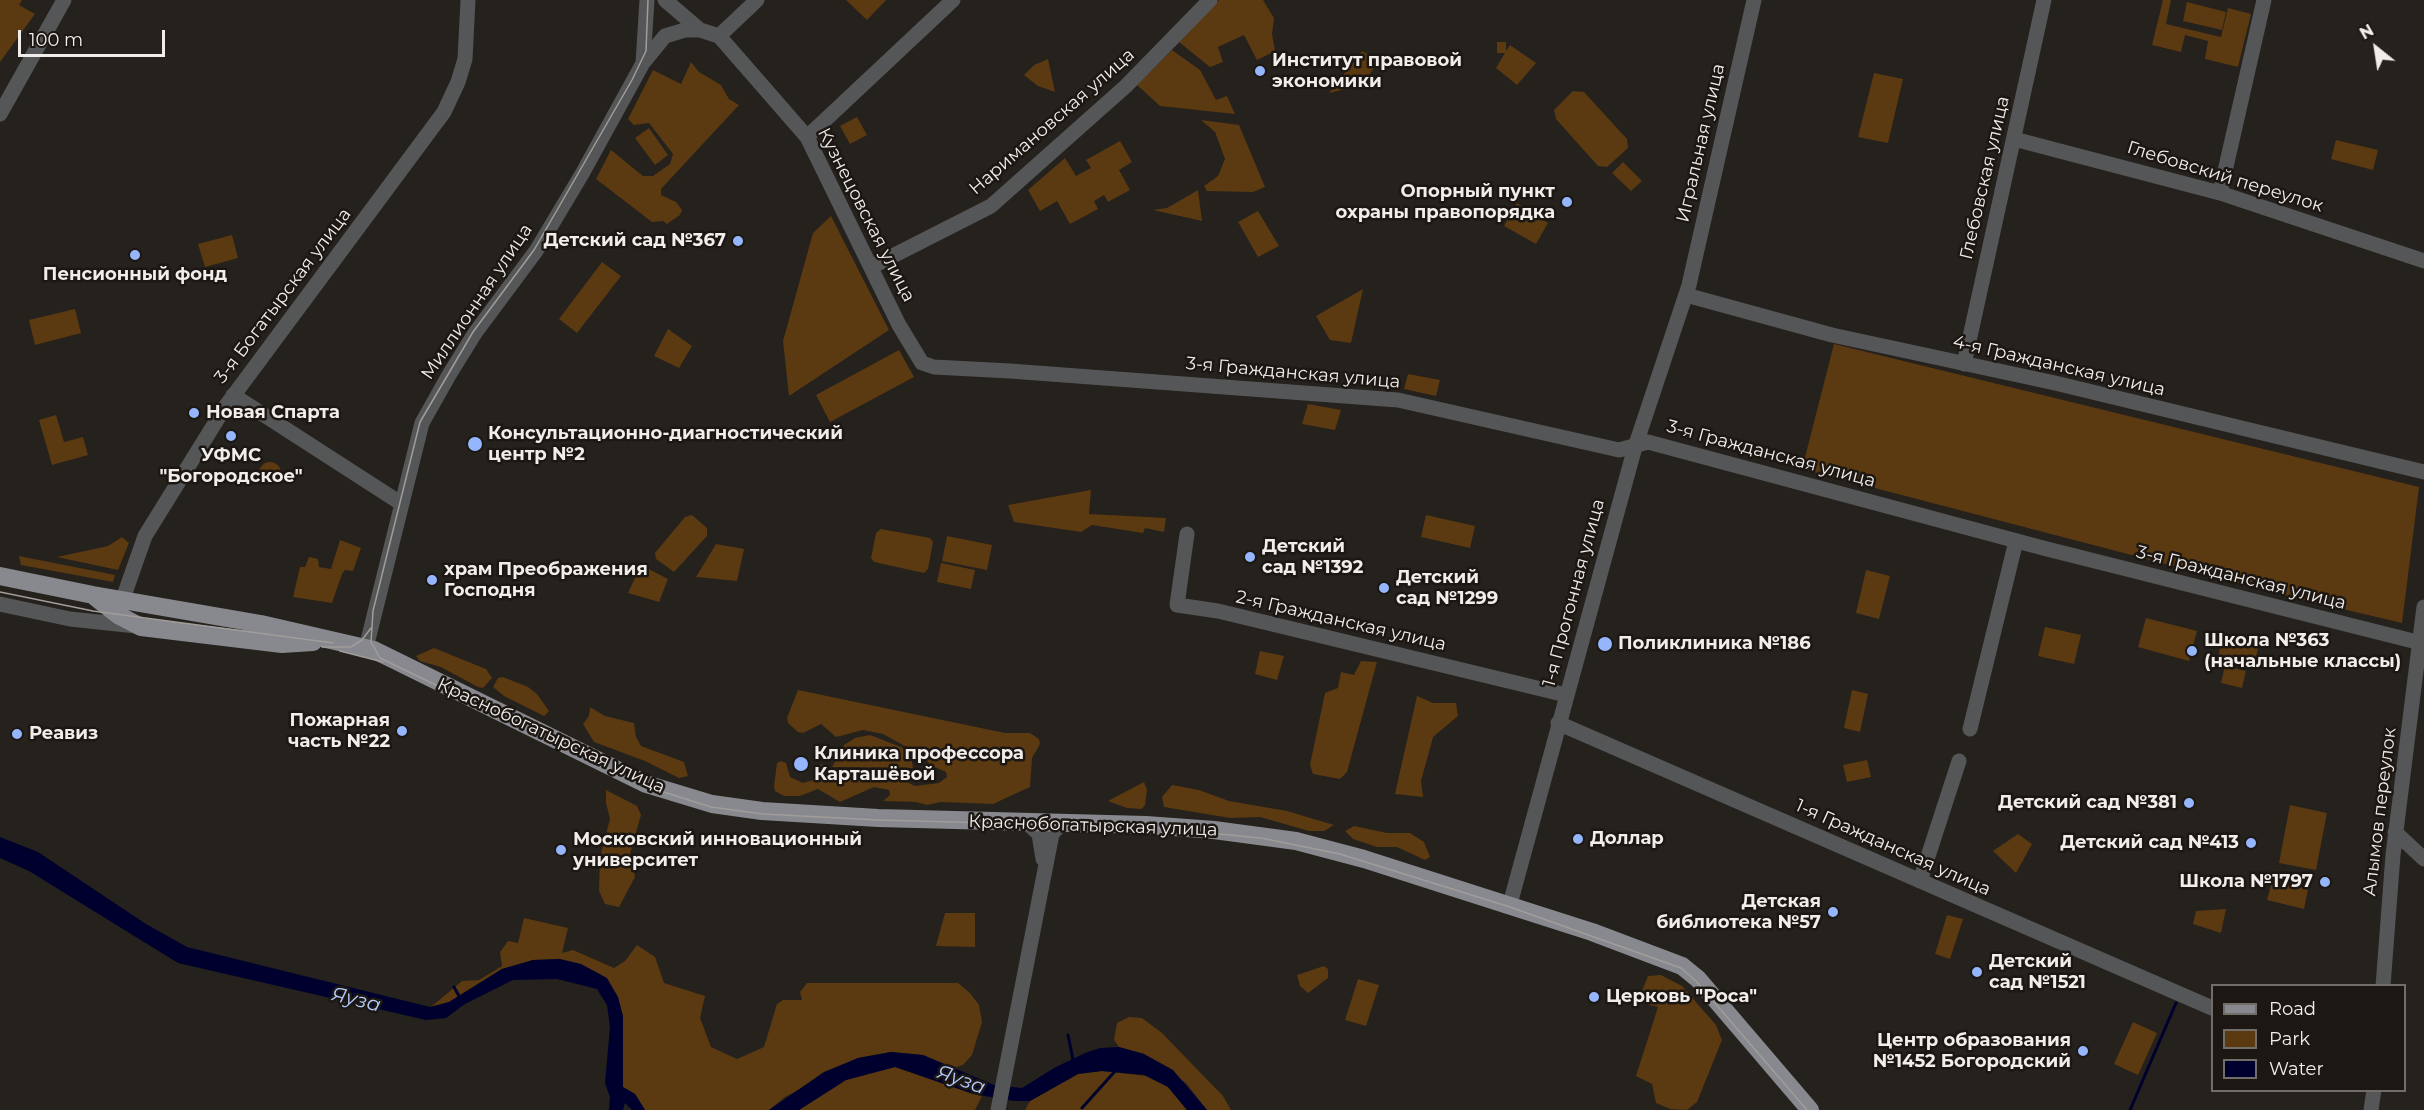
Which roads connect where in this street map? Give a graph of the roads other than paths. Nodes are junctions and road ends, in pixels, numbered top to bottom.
1 (64, 0) edge
2 (468, 0) edge
3 (647, 0) edge
4 (665, 0) edge
5 (757, 0) edge
6 (953, 0) edge
7 (1210, 0) edge
8 (1754, 0) edge
9 (2044, 0) edge
10 (2264, 0) edge
11 (700, 30) junction
12 (719, 36) junction
13 (643, 63) junction
14 (0, 114) edge
15 (807, 136) junction
16 (2014, 139) junction
17 (2220, 193) junction
18 (2424, 261) edge
19 (871, 267) junction
20 (1686, 295) junction
21 (922, 363) joint
22 (1964, 364) junction
23 (233, 395) junction
24 (1635, 447) junction
25 (2424, 472) edge
26 (402, 504) junction
27 (1187, 534) dead end
28 (2016, 541) junction
29 (0, 576) edge
30 (0, 604) edge
31 (119, 607) junction
32 (2424, 607) edge
33 (141, 627) junction
34 (326, 640) junction
35 (2421, 643) junction
36 (366, 648) junction
37 (1566, 694) junction
38 (1558, 723) junction
39 (1971, 729) dead end
40 (1959, 761) dead end
41 (1027, 823) junction
42 (1061, 824) junction
43 (2395, 832) junction
44 (2424, 859) edge
45 (1044, 877) junction
46 (1920, 881) junction
47 (1510, 904) junction
48 (2383, 984) edge
49 (2211, 1008) edge
50 (2374, 1092) edge
51 (998, 1110) edge
52 (1810, 1110) edge
53 (2371, 1110) edge

1 - 14 street
2 - 23 street, 3-я Богатырская улица
3 - 13 street, Миллионная улица
4 - 11 street
5 - 12 street
6 - 15 street
7 - 19 street, Наримановская улица
8 - 20 street, Игральная улица
9 - 16 street, Глебовская улица
10 - 17 street
11 - 12 street, Миллионная улица
11 - 13 street, Миллионная улица
12 - 15 street, Кузнецовская улица
13 - 26 street, Миллионная улица
15 - 19 street, Кузнецовская улица
16 - 17 street, Глебовский переулок
16 - 22 street, Глебовская улица
17 - 18 street, Глебовский переулок
19 - 21 street, Кузнецовская улица
20 - 22 street, 4-я Гражданская улица
20 - 24 street, 1-я Прогонная улица
21 - 24 street, 3-я Гражданская улица
22 - 25 street, 4-я Гражданская улица
23 - 26 street
23 - 31 street, 3-я Богатырская улица
24 - 28 street, 3-я Гражданская улица
24 - 37 street, 1-я Прогонная улица
26 - 36 street, Миллионная улица
27 - 37 street, 2-я Гражданская улица
28 - 35 street, 3-я Гражданская улица
28 - 39 street
29 - 31 main road, Краснобогатырская улица
30 - 33 street
31 - 33 main road, Краснобогатырская улица
31 - 34 main road, Краснобогатырская улица
32 - 35 street, Алымов переулок
33 - 34 main road, Краснобогатырская улица
34 - 36 main road, Краснобогатырская улица
35 - 43 street, Алымов переулок
36 - 41 main road, Краснобогатырская улица
37 - 38 street, 1-я Прогонная улица
38 - 46 street, 1-я Гражданская улица
38 - 47 street, 1-я Прогонная улица
40 - 46 street
41 - 42 main road, Краснобогатырская улица
41 - 45 street
42 - 45 street
42 - 47 main road, Краснобогатырская улица
43 - 44 street
43 - 48 street, Алымов переулок
45 - 51 street
46 - 49 street, 1-я Гражданская улица
47 - 52 main road, Краснобогатырская улица
50 - 53 street

